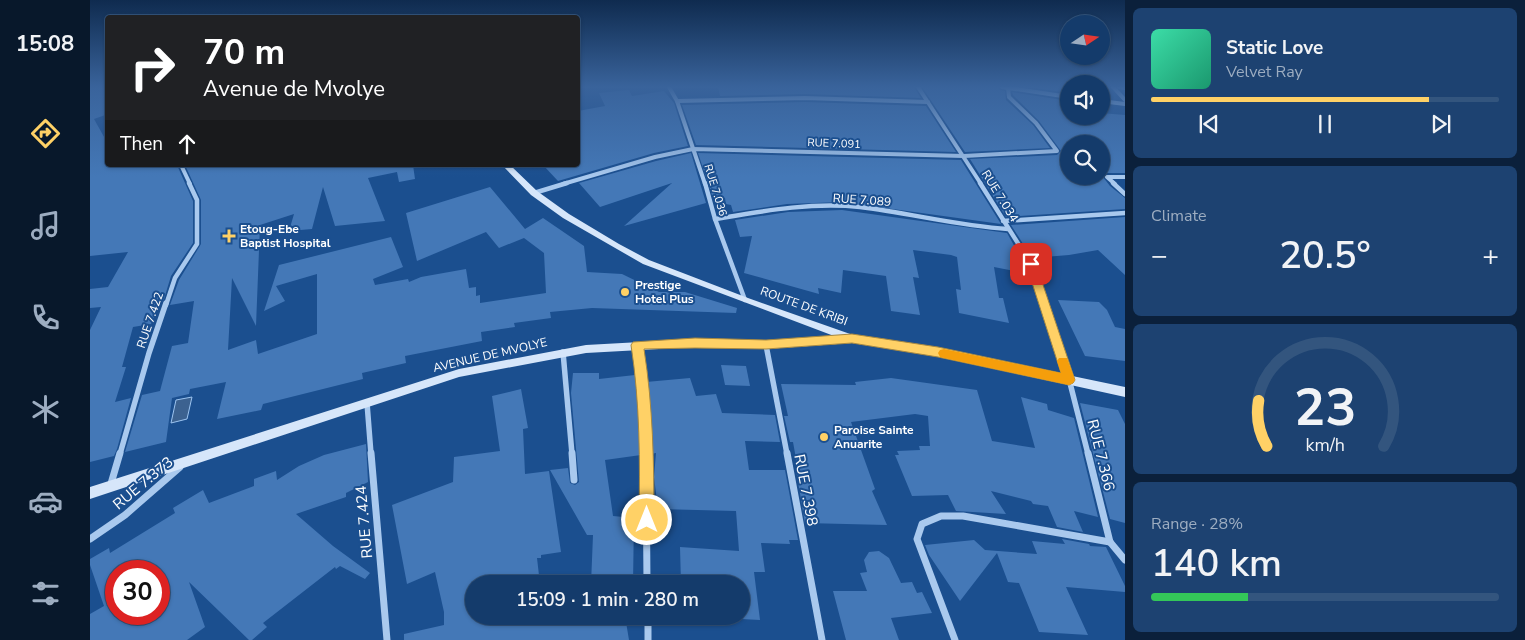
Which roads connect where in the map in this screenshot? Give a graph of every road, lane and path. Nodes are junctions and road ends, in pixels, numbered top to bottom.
1 (682, 117) edge
2 (938, 117) edge
3 (1030, 117) edge
4 (693, 149) junction
5 (964, 156) junction
6 (182, 167) edge
7 (508, 167) edge
8 (1125, 177) edge
9 (534, 193) junction
10 (1125, 194) edge
11 (1125, 213) edge
12 (715, 219) junction
13 (1004, 221) junction
14 (1008, 229) junction
15 (745, 300) junction
16 (852, 339) junction
17 (766, 344) junction
18 (637, 345) junction
19 (563, 352) junction
20 (1069, 380) junction
21 (1125, 392) edge
22 (367, 403) junction
23 (186, 462) junction
24 (574, 480) dead end
25 (110, 487) junction
26 (90, 493) edge
27 (90, 540) edge
28 (1110, 542) junction
29 (1125, 560) edge
30 (647, 575) edge
31 (648, 625) edge
32 (387, 640) edge
33 (648, 640) edge
34 (822, 640) edge
35 (955, 640) edge

1 - 4 street, RUE 7.036
2 - 5 street, RUE 7.034
3 - 5 street, RUE 7.091
4 - 5 street, RUE 7.091
4 - 9 street, RUE 7.091
4 - 12 street, RUE 7.036
5 - 13 street, RUE 7.034
6 - 25 street, RUE 7.422
7 - 9 main road, ROUTE DE KRIBI
8 - 10 street
9 - 15 main road, ROUTE DE KRIBI
11 - 13 street
12 - 14 street, RUE 7.089
12 - 15 street, RUE 7.036
13 - 14 street, RUE 7.034
14 - 20 street, RUE 7.034
15 - 16 main road, ROUTE DE KRIBI
16 - 17 main road, AVENUE DE MVOLYE
16 - 20 main road, ROUTE DE KRIBI
17 - 18 main road, AVENUE DE MVOLYE
17 - 34 street, RUE 7.398
18 - 19 main road, AVENUE DE MVOLYE
18 - 30 street
19 - 22 main road, AVENUE DE MVOLYE
19 - 24 street
20 - 21 main road, ROUTE DE KRIBI
20 - 28 street, RUE 7.366
22 - 23 main road, AVENUE DE MVOLYE
22 - 32 street, RUE 7.424
23 - 25 main road, AVENUE DE MVOLYE
23 - 27 street, RUE 7.373
25 - 26 main road, AVENUE DE MVOLYE
28 - 29 street, RUE 7.366
28 - 35 street
31 - 33 street

